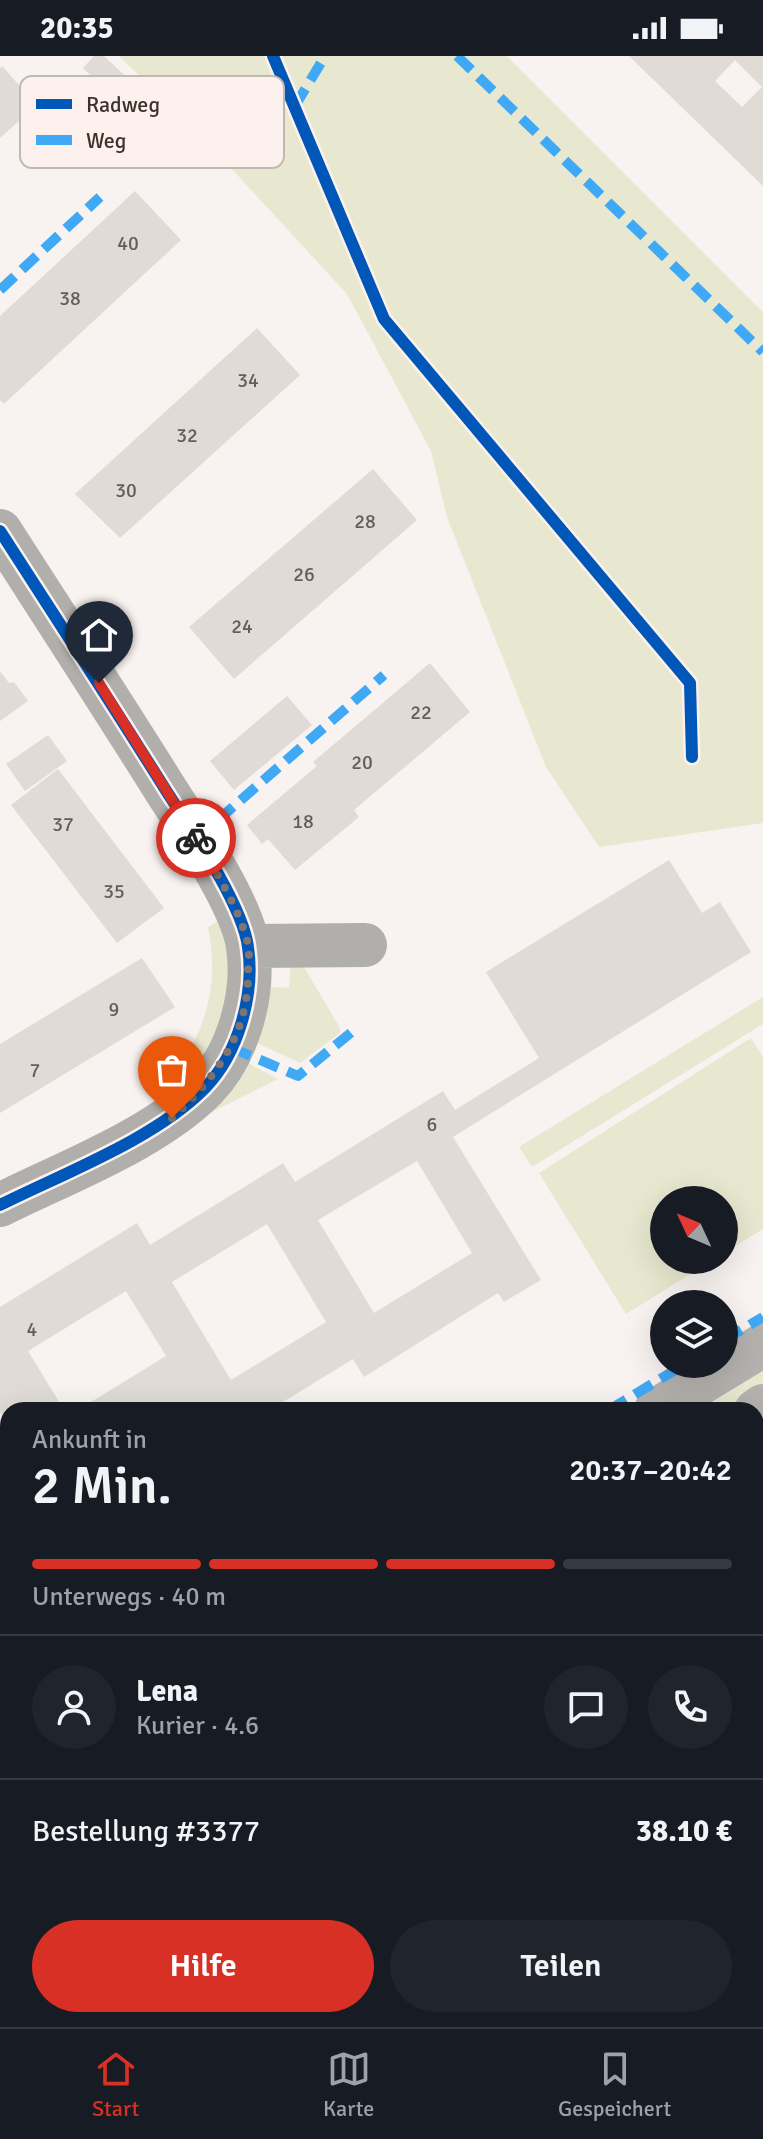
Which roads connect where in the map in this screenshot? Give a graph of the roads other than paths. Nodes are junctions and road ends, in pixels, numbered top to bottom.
1 (0, 531) edge
2 (365, 945) dead end
3 (248, 946) junction
4 (0, 1205) edge
5 (763, 1345) edge
6 (669, 1402) edge

1 - 3 street
2 - 3 street
3 - 4 street
5 - 6 main road

